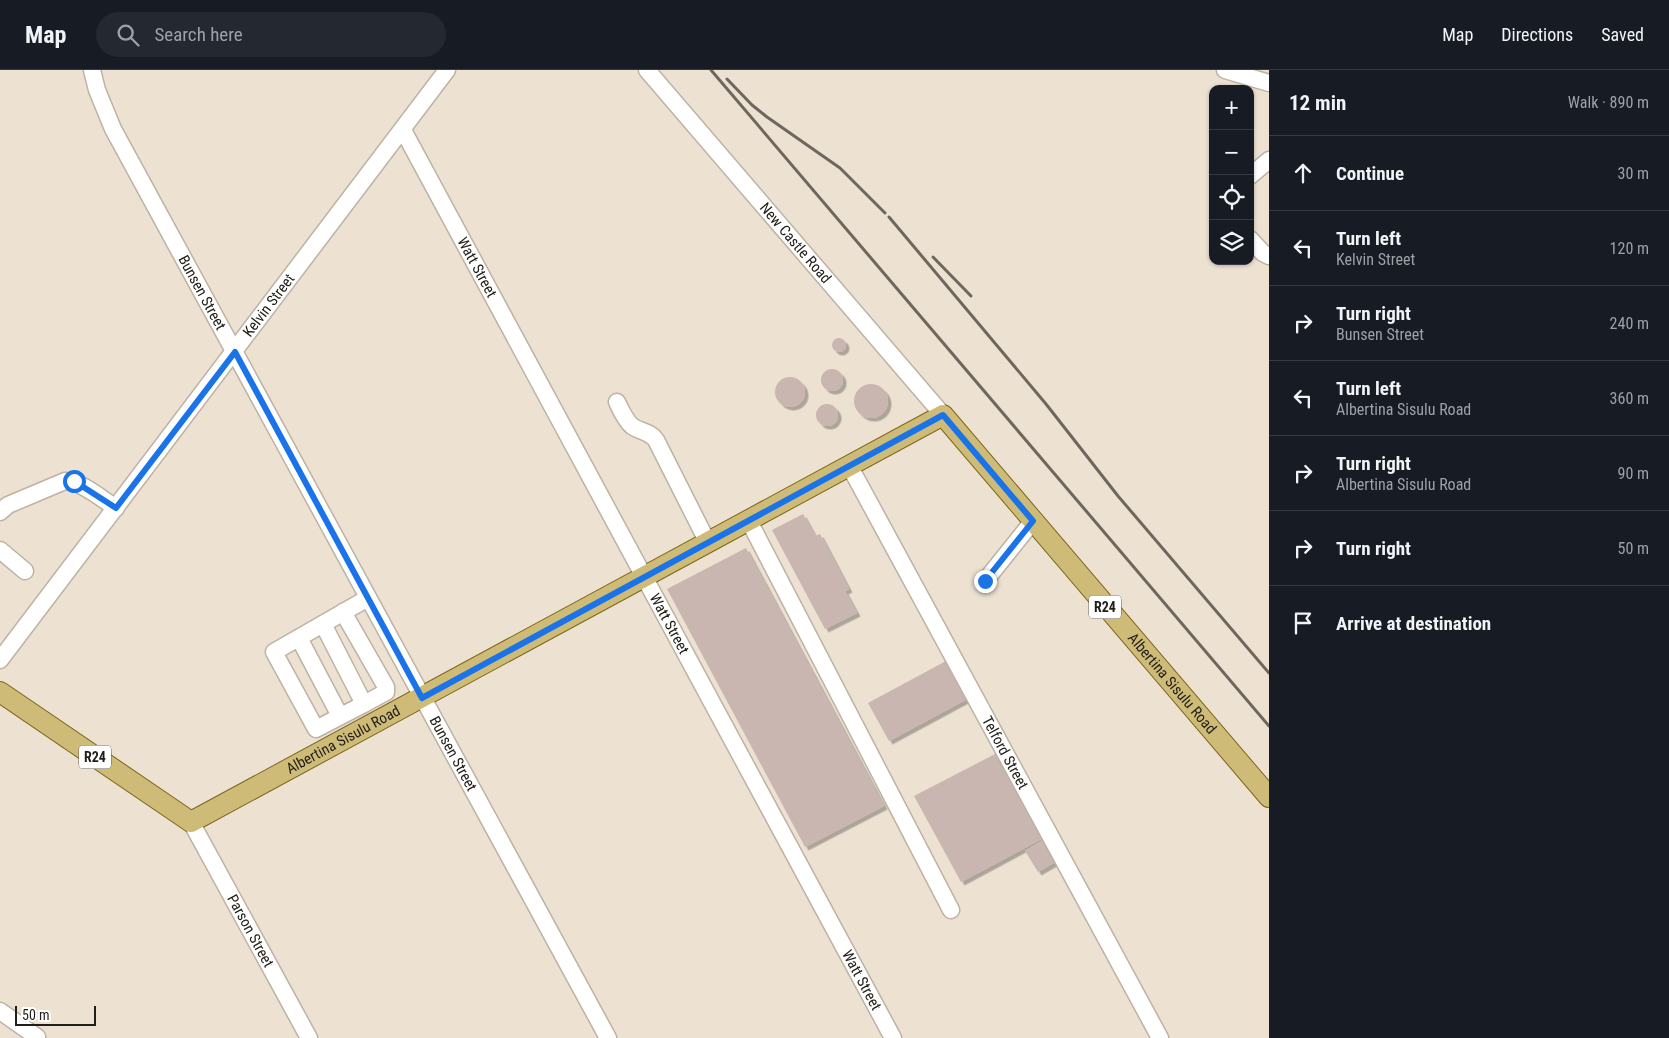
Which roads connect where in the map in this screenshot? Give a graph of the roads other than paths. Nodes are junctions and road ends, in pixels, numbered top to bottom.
1 (92, 70) edge
2 (448, 70) edge
3 (647, 70) edge
4 (1225, 70) edge
5 (1269, 83) edge
6 (402, 130) junction
7 (1269, 160) edge
8 (1251, 175) edge
9 (1254, 243) edge
10 (1269, 256) edge
11 (235, 352) junction
12 (617, 402) dead end
13 (943, 415) junction
14 (850, 467) junction
15 (116, 508) junction
16 (0, 512) edge
17 (749, 520) junction
18 (1033, 521) junction
19 (708, 543) junction
20 (0, 550) edge
21 (25, 570) dead end
22 (644, 578) junction
23 (985, 581) dead end
24 (368, 598) junction
25 (343, 612) junction
26 (323, 624) junction
27 (299, 638) junction
28 (0, 660) edge
29 (0, 692) edge
30 (422, 698) junction
31 (364, 704) junction
32 (340, 716) junction
33 (1269, 797) edge
34 (191, 822) junction
35 (951, 910) dead end
36 (0, 1012) edge
37 (37, 1037) dead end
38 (309, 1038) edge
39 (608, 1038) edge
40 (893, 1038) edge
41 (1160, 1038) edge

1 - 11 street, Bunsen Street
2 - 6 street, Kelvin Street
3 - 13 street, New Castle Road
4 - 5 street
6 - 11 street, Kelvin Street
6 - 22 street, Watt Street
7 - 8 street
9 - 10 street
11 - 15 street, Kelvin Street
11 - 24 street, Bunsen Street
12 - 19 street
13 - 14 main road, Albertina Sisulu Road
13 - 18 main road, Albertina Sisulu Road / R24
14 - 17 main road, Albertina Sisulu Road
14 - 41 street, Telford Street
15 - 16 street
15 - 28 street, Kelvin Street
17 - 19 main road, Albertina Sisulu Road
17 - 35 street
18 - 23 street
18 - 33 main road, Albertina Sisulu Road / R24
19 - 22 main road, Albertina Sisulu Road
20 - 21 street
22 - 30 main road, Albertina Sisulu Road
22 - 40 street, Watt Street
24 - 25 street
24 - 30 street, Bunsen Street
25 - 26 street
25 - 31 street
26 - 27 street
26 - 31 street
27 - 32 street
27 - 32 street
29 - 34 main road, R24
30 - 34 main road, Albertina Sisulu Road
30 - 39 street, Bunsen Street
31 - 32 street
34 - 38 street, Parson Street
36 - 37 street

